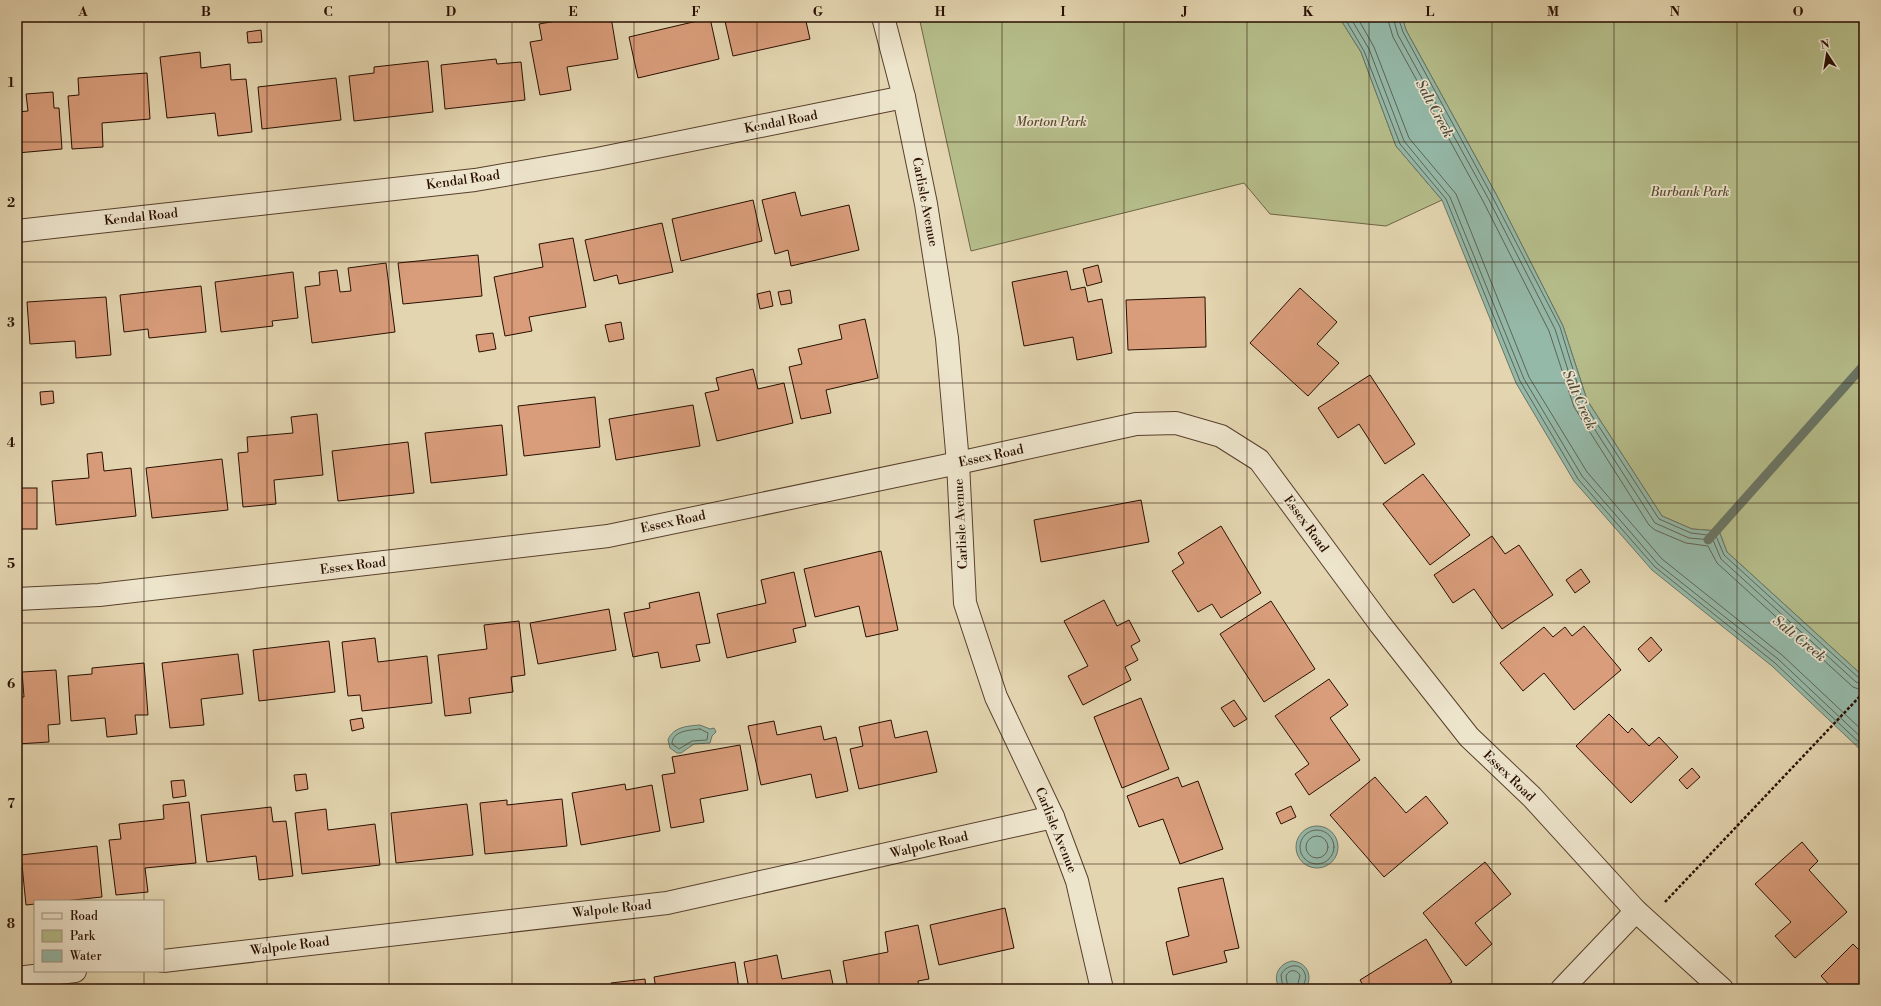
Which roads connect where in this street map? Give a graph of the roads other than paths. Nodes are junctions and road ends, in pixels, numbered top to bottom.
1 (883, 17) edge
2 (904, 97) junction
3 (17, 231) edge
4 (958, 463) junction
5 (17, 599) edge
6 (1053, 817) junction
7 (1641, 916) junction
8 (164, 961) edge
9 (67, 972) edge
10 (17, 978) edge
11 (1102, 989) edge
12 (1562, 989) edge
13 (1722, 989) edge

1 - 2 street, Carlisle Avenue
2 - 3 street, Kendal Road
2 - 4 street, Carlisle Avenue
4 - 5 street, Essex Road
4 - 6 street, Carlisle Avenue
4 - 7 street, Essex Road
6 - 8 street, Walpole Road
6 - 11 street, Carlisle Avenue
7 - 12 street
7 - 13 street, Essex Road
9 - 10 street

